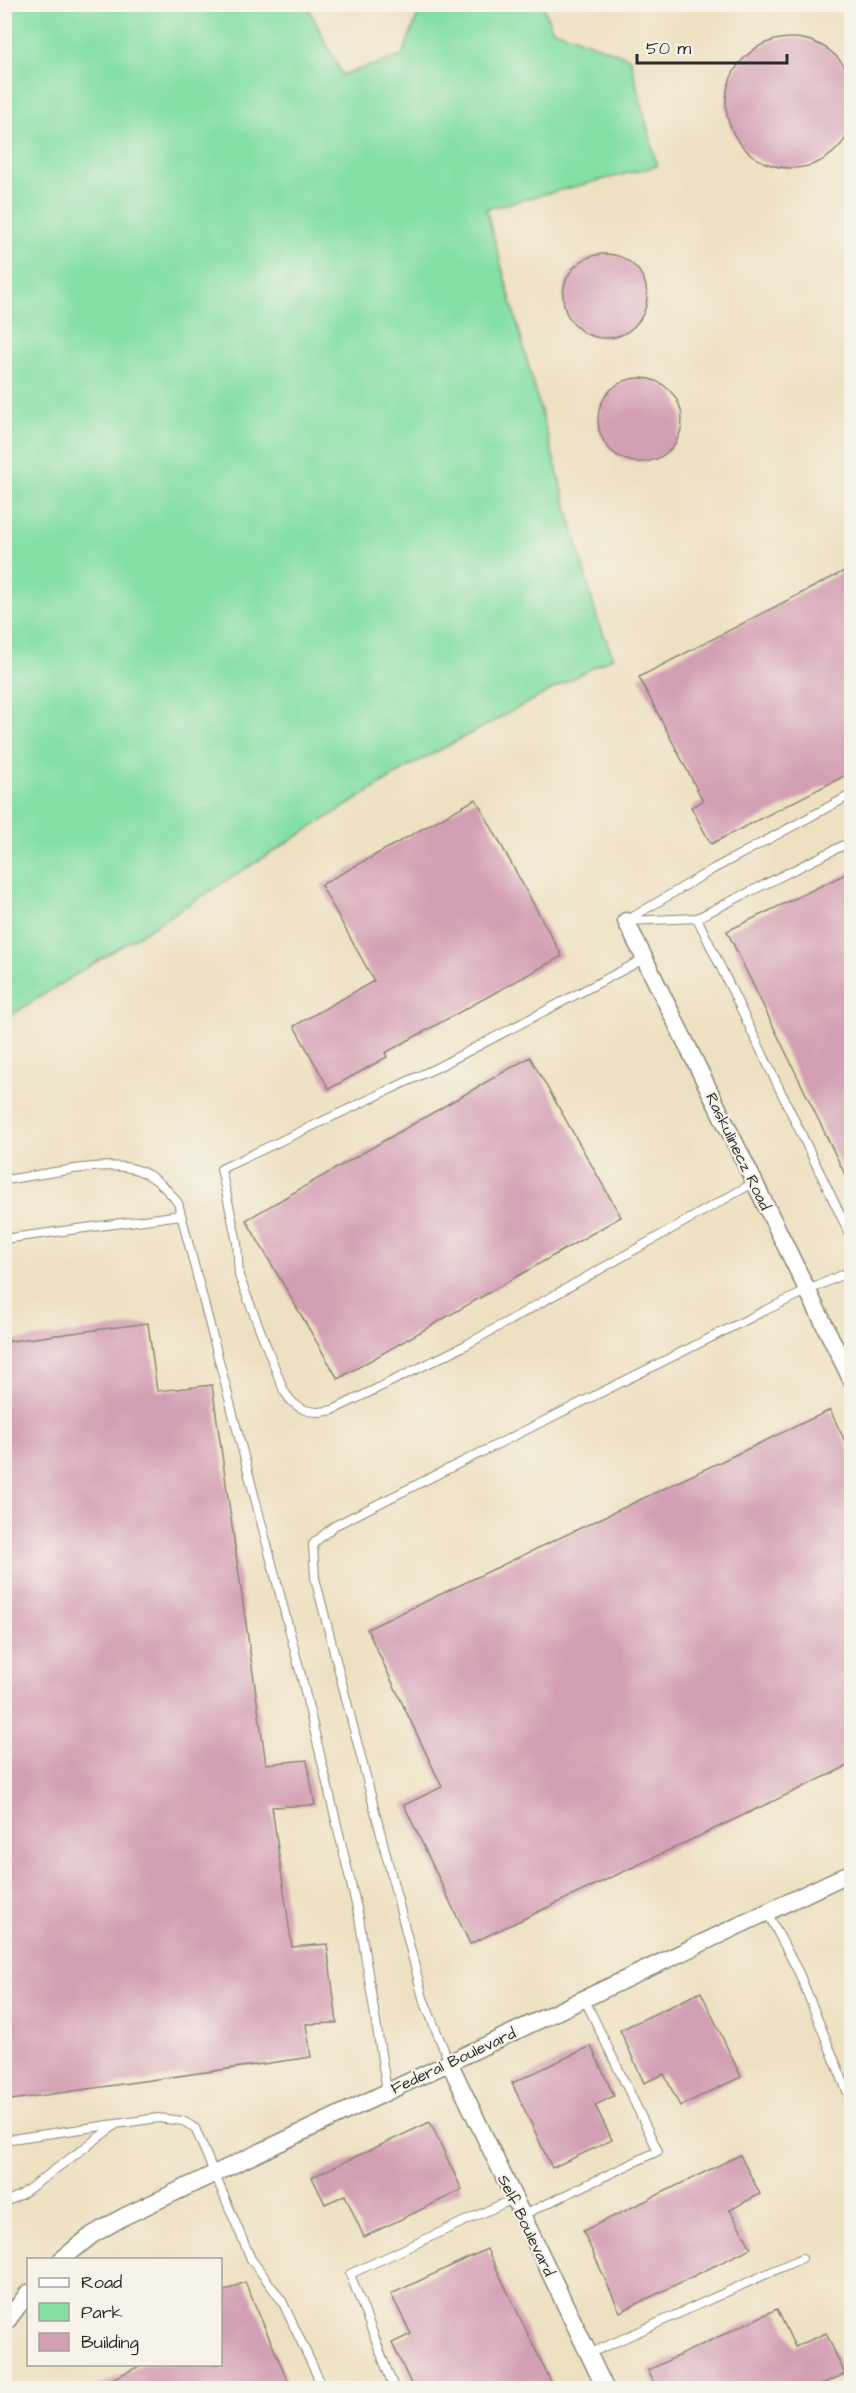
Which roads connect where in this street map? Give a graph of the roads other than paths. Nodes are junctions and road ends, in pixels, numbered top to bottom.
1 (847, 796) dead end
2 (852, 841) edge
3 (697, 918) junction
4 (626, 921) junction
5 (644, 959) junction
6 (4, 1180) edge
7 (755, 1182) junction
8 (181, 1215) junction
9 (4, 1239) edge
10 (852, 1239) edge
11 (852, 1270) edge
12 (808, 1292) junction
13 (852, 1381) edge
14 (852, 1872) edge
15 (767, 1912) junction
16 (584, 1998) junction
17 (449, 2062) junction
18 (387, 2091) junction
19 (852, 2103) edge
20 (117, 2124) junction
21 (4, 2140) edge
22 (216, 2172) junction
23 (515, 2199) junction
24 (4, 2202) edge
25 (523, 2215) junction
26 (62, 2258) edge
27 (802, 2258) dead end
28 (27, 2294) edge
29 (4, 2325) edge
30 (589, 2354) junction
31 (323, 2388) edge
32 (394, 2388) edge
33 (605, 2388) edge

1 - 4 lane
2 - 3 lane
3 - 4 lane
3 - 10 lane
4 - 5 street, Raskulinecz Road
5 - 7 street, Raskulinecz Road
5 - 7 lane
6 - 8 lane
7 - 12 street, Raskulinecz Road
8 - 9 lane
8 - 18 lane
11 - 12 lane
12 - 13 street, Raskulinecz Road
12 - 17 lane
14 - 15 street, Federal Boulevard
15 - 16 street, Federal Boulevard
15 - 19 lane
16 - 17 street, Federal Boulevard
16 - 25 lane
17 - 18 street, Federal Boulevard
17 - 23 street, Self Boulevard
18 - 22 street, Federal Boulevard
20 - 21 lane
20 - 22 lane
20 - 24 lane
22 - 26 street, Federal Boulevard
22 - 31 lane
23 - 25 street, Self Boulevard
23 - 32 lane
25 - 30 street, Self Boulevard
27 - 30 lane
28 - 29 street
30 - 33 street, Self Boulevard

